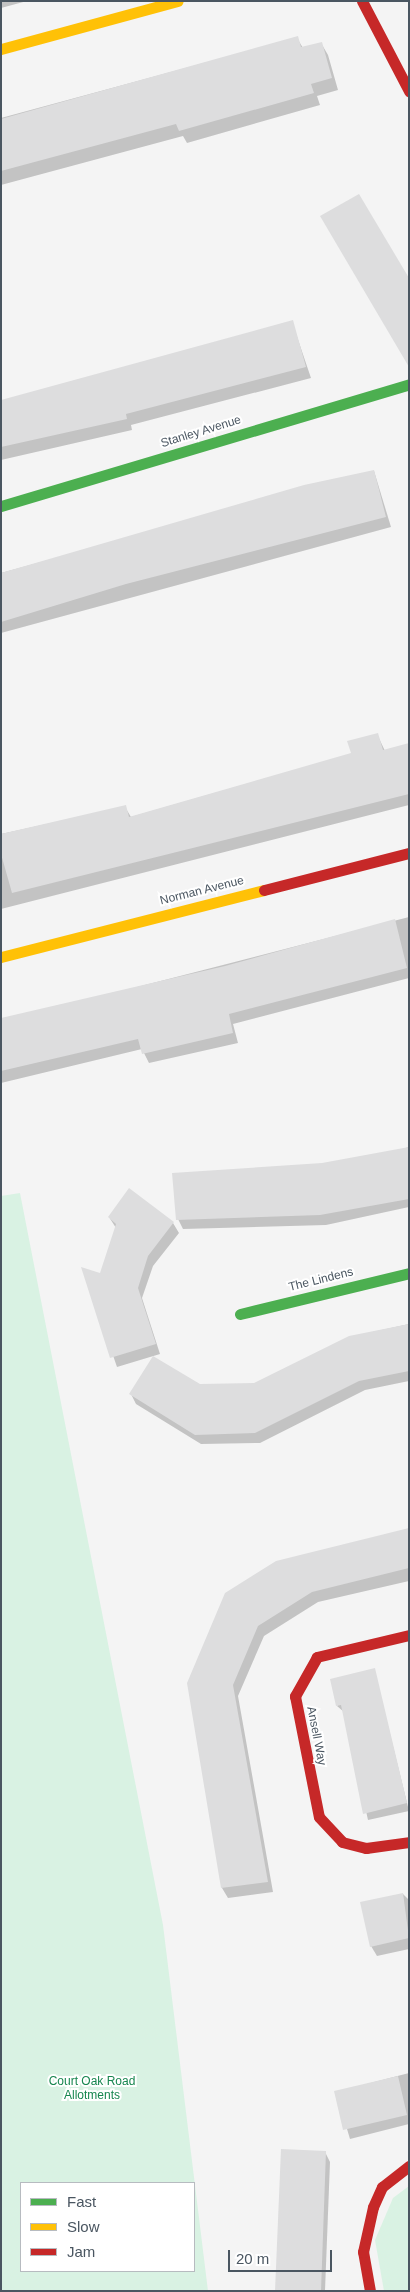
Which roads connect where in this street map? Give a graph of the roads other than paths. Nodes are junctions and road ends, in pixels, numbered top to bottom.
1 (178, 1) edge
2 (362, 1) edge
3 (1, 49) edge
4 (409, 91) edge
5 (409, 384) edge
6 (1, 506) edge
7 (409, 853) edge
8 (1, 957) edge
9 (409, 1273) edge
10 (240, 1314) dead end
11 (409, 1635) edge
12 (409, 1842) edge
13 (409, 2166) edge
14 (370, 2291) edge

1 - 3 street
2 - 4 street
5 - 6 street, Stanley Avenue
7 - 8 street, Norman Avenue
9 - 10 street, The Lindens
11 - 12 street, Ansell Way
13 - 14 street

